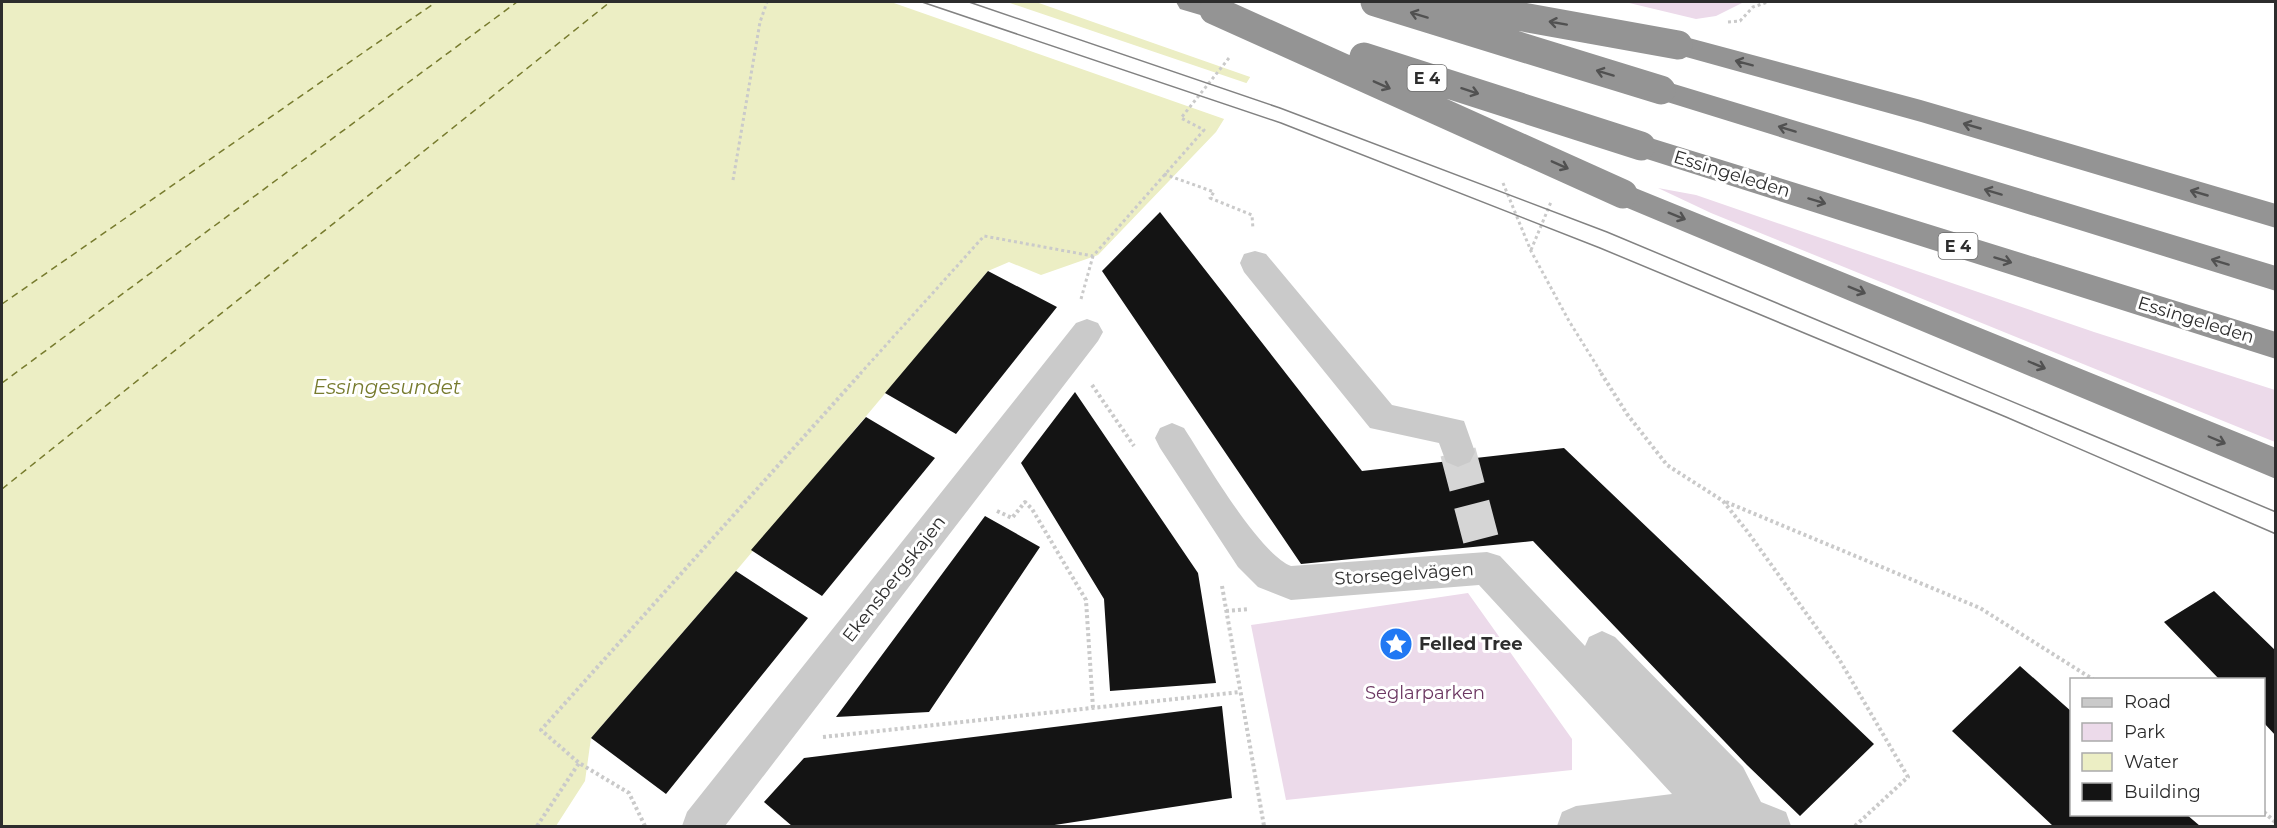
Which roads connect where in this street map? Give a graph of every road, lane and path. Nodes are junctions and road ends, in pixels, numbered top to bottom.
1 (767, 2) edge
2 (1375, 2) edge
3 (1440, 2) edge
4 (1768, 2) edge
5 (1202, 5) edge
6 (1740, 21) dead end
7 (1232, 55) dead end
8 (1164, 174) junction
9 (1501, 177) dead end
10 (733, 180) dead end
11 (1252, 215) dead end
12 (2276, 216) edge
13 (1544, 218) dead end
14 (1531, 251) junction
15 (1093, 256) junction
16 (1255, 263) dead end
17 (2276, 279) edge
18 (1084, 316) joint
19 (2276, 346) edge
20 (1093, 385) dead end
21 (1172, 438) dead end
22 (1458, 452) tunnel mouth
23 (1139, 454) dead end
24 (2276, 464) edge
25 (1723, 501) junction
26 (1001, 502) dead end
27 (1221, 583) dead end
28 (1256, 608) dead end
29 (1226, 611) junction
30 (1602, 649) dead end
31 (2091, 678) edge
32 (1240, 692) junction
33 (1093, 708) junction
34 (817, 737) dead end
35 (579, 763) junction
36 (1744, 817) edge
37 (537, 826) edge
38 (645, 826) edge
39 (701, 826) edge
40 (1263, 826) edge
41 (1576, 826) edge
42 (1855, 826) edge

1 - 10 path
17 -> 2 highway, bridge
12 -> 3 highway, bridge
4 - 6 path
5 -> 19 highway, Essingeleden / E 4, bridge
5 -> 24 highway, bridge
7 - 8 path
8 - 11 path
8 - 15 path
9 - 14 path
13 - 14 path
14 - 25 path
15 - 18 path
15 - 35 path
16 - 22 street
18 - 39 street, Ekensbergskajen
20 - 23 path
21 - 36 street, Storsegelvägen
25 - 31 path
25 - 42 path
26 - 33 path
27 - 29 path
28 - 29 path
29 - 32 path
30 - 36 street
32 - 33 path
32 - 40 path
33 - 34 path
35 - 37 path
35 - 38 path
36 - 41 street

